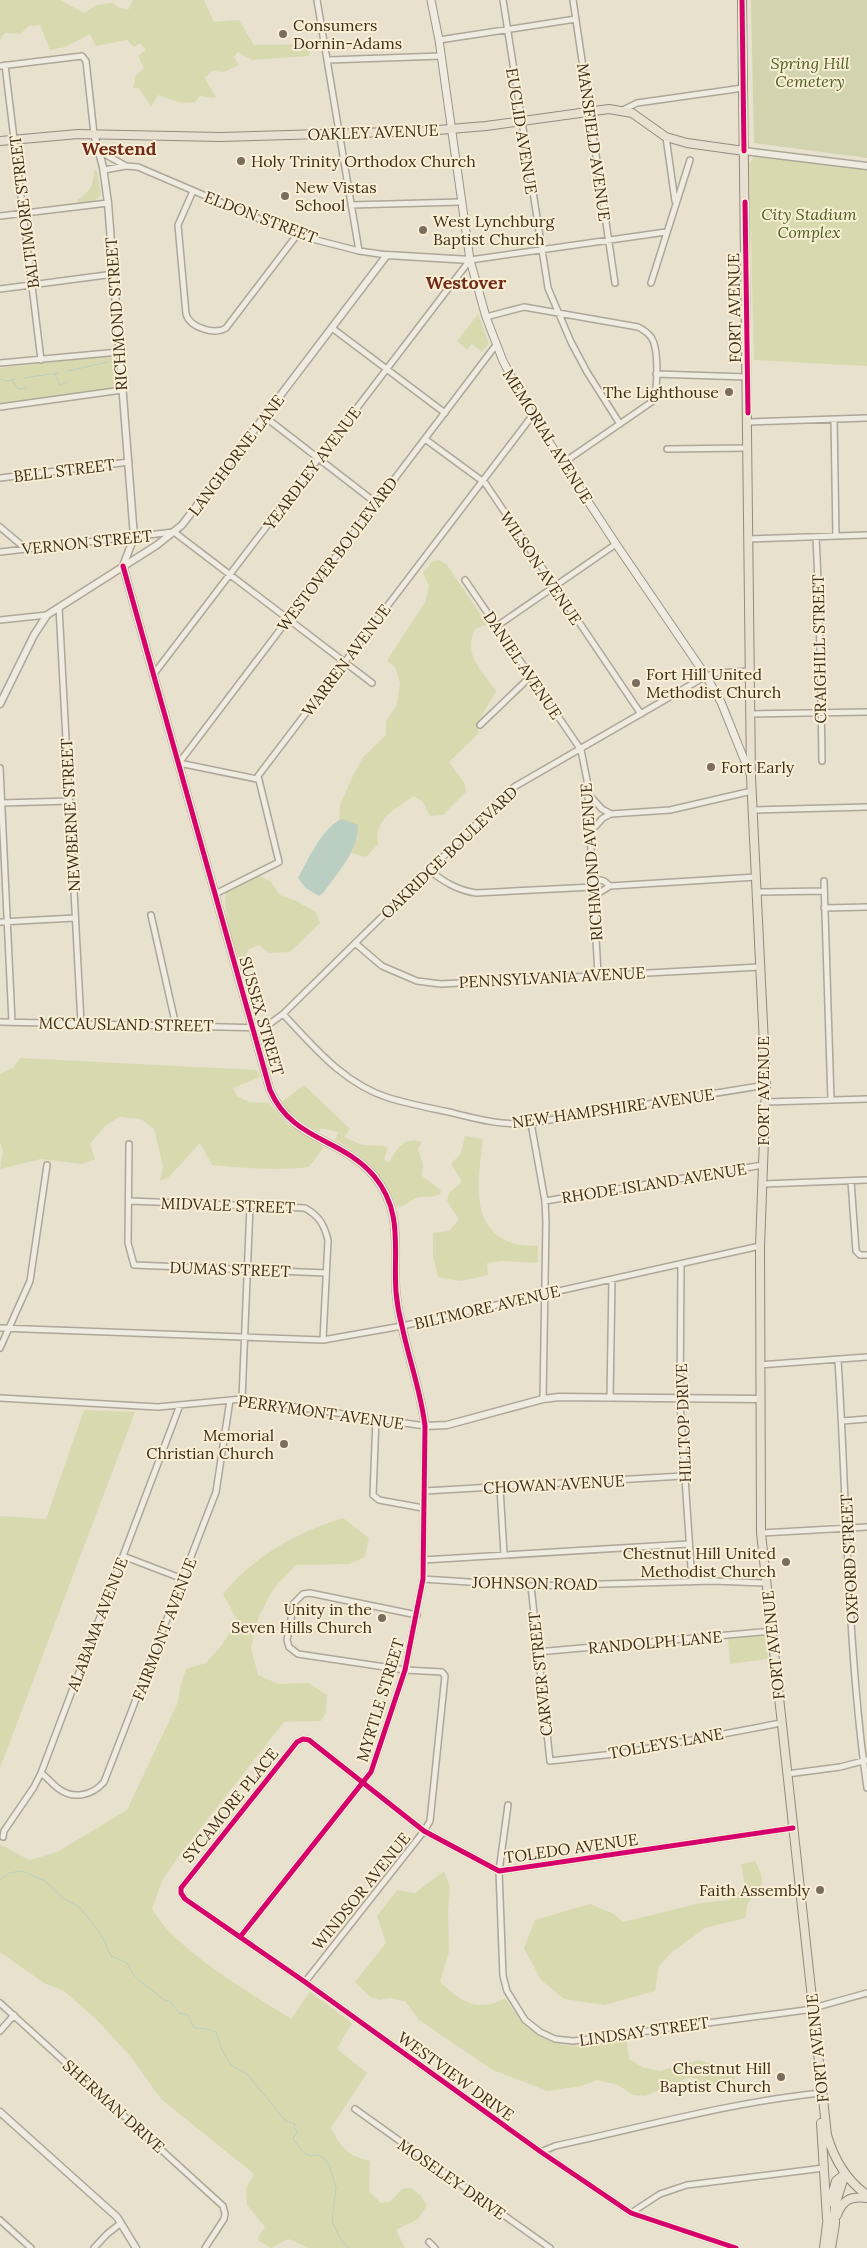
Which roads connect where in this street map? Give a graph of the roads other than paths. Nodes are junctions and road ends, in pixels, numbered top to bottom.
1 (317, 0) edge
2 (431, 0) edge
3 (502, 0) edge
4 (573, 0) edge
5 (742, 0) edge
6 (576, 19) junction
7 (506, 30) junction
8 (439, 40) junction
9 (441, 56) junction
10 (328, 60) junction
11 (3, 65) edge
12 (743, 88) junction
13 (623, 110) junction
14 (589, 111) junction
15 (521, 120) junction
16 (452, 129) junction
17 (339, 132) junction
18 (94, 134) junction
19 (666, 137) junction
20 (14, 139) junction
21 (0, 141) edge
22 (99, 151) junction
23 (744, 151) junction
24 (690, 160) dead end
25 (126, 166) junction
26 (867, 166) edge
27 (104, 170) junction
28 (193, 191) junction
29 (461, 202) junction
30 (108, 203) junction
31 (675, 204) junction
32 (351, 205) junction
33 (23, 213) junction
34 (0, 216) edge
35 (666, 232) junction
36 (297, 234) junction
37 (608, 240) junction
38 (541, 250) junction
39 (358, 251) junction
40 (386, 255) junction
41 (470, 260) junction
42 (114, 274) junction
43 (615, 283) dead end
44 (651, 283) dead end
45 (32, 285) junction
46 (0, 289) edge
47 (558, 312) junction
48 (486, 317) junction
49 (332, 328) junction
50 (496, 346) junction
51 (120, 352) junction
52 (41, 360) junction
53 (0, 363) edge
54 (387, 369) junction
55 (656, 374) junction
56 (748, 377) junction
57 (122, 390) junction
58 (0, 407) edge
59 (445, 413) junction
60 (532, 416) junction
61 (265, 417) junction
62 (867, 418) edge
63 (834, 419) junction
64 (748, 422) junction
65 (620, 424) junction
66 (424, 440) junction
67 (748, 448) junction
68 (667, 449) dead end
69 (319, 458) junction
70 (129, 462) junction
71 (563, 463) junction
72 (0, 478) edge
73 (482, 482) junction
74 (376, 503) junction
75 (0, 527) edge
76 (174, 532) junction
77 (867, 535) edge
78 (836, 536) junction
79 (134, 537) junction
80 (816, 538) junction
81 (749, 539) junction
82 (616, 544) junction
83 (26, 549) junction
84 (0, 552) edge
85 (123, 566) junction
86 (229, 576) junction
87 (465, 580) dead end
88 (554, 588) junction
89 (59, 606) junction
90 (47, 615) junction
91 (0, 620) edge
92 (287, 620) junction
93 (497, 626) junction
94 (344, 663) junction
95 (749, 671) junction
96 (153, 675) junction
97 (706, 676) junction
98 (530, 677) junction
99 (372, 683) dead end
100 (0, 686) edge
101 (7, 689) junction
102 (0, 704) edge
103 (867, 712) edge
104 (822, 713) junction
105 (641, 714) junction
106 (751, 714) junction
107 (480, 725) dead end
108 (580, 750) junction
109 (822, 761) dead end
110 (178, 763) junction
111 (0, 768) edge
112 (752, 777) junction
113 (257, 779) junction
114 (752, 791) junction
115 (588, 794) junction
116 (70, 801) junction
117 (2, 803) junction
118 (867, 807) edge
119 (753, 810) junction
120 (611, 814) junction
121 (590, 832) junction
122 (430, 870) junction
123 (756, 877) junction
124 (593, 878) junction
125 (824, 881) dead end
126 (610, 886) junction
127 (593, 887) junction
128 (824, 891) junction
129 (757, 892) junction
130 (215, 894) junction
131 (594, 896) junction
132 (867, 907) edge
133 (824, 908) junction
134 (150, 915) dead end
135 (75, 918) junction
136 (8, 921) junction
137 (0, 922) edge
138 (355, 943) junction
139 (760, 967) junction
140 (598, 974) junction
141 (282, 1014) junction
142 (0, 1022) edge
143 (12, 1022) junction
144 (81, 1023) junction
145 (176, 1026) junction
146 (252, 1027) junction
147 (766, 1084) junction
148 (867, 1099) edge
149 (831, 1100) junction
150 (766, 1102) junction
151 (531, 1123) junction
152 (129, 1144) dead end
153 (47, 1165) dead end
154 (763, 1165) junction
155 (867, 1180) edge
156 (851, 1181) junction
157 (762, 1184) junction
158 (130, 1201) junction
159 (545, 1201) junction
160 (250, 1206) junction
161 (760, 1246) junction
162 (867, 1255) edge
163 (681, 1264) junction
164 (248, 1270) junction
165 (326, 1273) junction
166 (612, 1279) junction
167 (544, 1294) junction
168 (402, 1326) junction
169 (0, 1328) edge
170 (10, 1328) junction
171 (244, 1338) junction
172 (323, 1340) junction
173 (0, 1348) edge
174 (867, 1357) edge
175 (838, 1360) junction
176 (760, 1365) junction
177 (0, 1398) edge
178 (610, 1398) junction
179 (242, 1399) junction
180 (543, 1399) junction
181 (680, 1399) junction
182 (759, 1399) junction
183 (230, 1400) junction
184 (180, 1405) junction
185 (376, 1419) junction
186 (867, 1419) edge
187 (842, 1421) junction
188 (425, 1426) junction
189 (683, 1476) junction
190 (500, 1488) junction
191 (425, 1491) junction
192 (423, 1508) junction
193 (867, 1527) edge
194 (847, 1528) junction
195 (761, 1533) junction
196 (688, 1544) junction
197 (504, 1554) junction
198 (123, 1556) junction
199 (423, 1560) junction
200 (183, 1579) junction
201 (423, 1579) junction
202 (692, 1582) junction
203 (767, 1583) junction
204 (531, 1586) junction
205 (417, 1615) junction
206 (772, 1631) junction
207 (537, 1652) junction
208 (405, 1670) junction
209 (781, 1723) junction
210 (303, 1739) joint
211 (550, 1761) joint
212 (865, 1761) edge
213 (41, 1773) junction
214 (787, 1774) junction
215 (363, 1783) junction
216 (867, 1788) edge
217 (508, 1805) dead end
218 (793, 1828) junction
219 (424, 1831) junction
220 (3, 1837) dead end
221 (499, 1871) junction
222 (180, 1891) joint
223 (240, 1938) junction
224 (304, 1982) junction
225 (867, 1993) edge
226 (0, 2003) edge
227 (812, 2007) junction
228 (14, 2015) junction
229 (0, 2031) edge
230 (822, 2093) junction
231 (355, 2109) dead end
232 (0, 2112) edge
233 (541, 2152) junction
234 (824, 2168) junction
235 (845, 2174) junction
236 (867, 2196) edge
237 (631, 2214) junction
238 (836, 2217) junction
239 (0, 2220) edge
240 (827, 2220) junction
241 (121, 2223) junction
242 (429, 2242) dead end
243 (31, 2248) edge
244 (94, 2248) edge
245 (136, 2248) edge
246 (205, 2248) edge
247 (436, 2248) edge
248 (550, 2248) edge
249 (736, 2248) edge
250 (824, 2248) edge
251 (831, 2248) edge

1 - 10 street
2 - 8 main road, MEMORIAL AVENUE
3 - 7 street, EUCLID AVENUE
4 - 6 street, MANSFIELD AVENUE
5 - 12 main road, FORT AVENUE
6 - 7 street
6 - 14 street, MANSFIELD AVENUE
7 - 8 street
7 - 15 street, EUCLID AVENUE
8 - 9 main road, MEMORIAL AVENUE
9 - 10 street
9 - 16 main road, MEMORIAL AVENUE
10 - 17 street
11 - 18 street, RICHMOND STREET
11 - 20 street, BALTIMORE STREET
12 - 13 street, OAKLEY AVENUE
12 - 23 main road, FORT AVENUE
13 - 14 main road, OAKLEY AVENUE
13 - 19 main road
14 - 15 main road, OAKLEY AVENUE
14 - 37 street, MANSFIELD AVENUE
15 - 16 main road, OAKLEY AVENUE
15 - 38 street, EUCLID AVENUE
16 - 17 main road, OAKLEY AVENUE
16 - 29 main road, MEMORIAL AVENUE
17 - 18 main road, OAKLEY AVENUE
17 - 32 street
18 - 20 main road, OAKLEY AVENUE
18 - 22 street, RICHMOND STREET
19 - 23 main road
19 - 31 street
20 - 21 main road, OAKLEY AVENUE
20 - 33 street, BALTIMORE STREET
22 - 25 street, ELDON STREET
22 - 27 street, RICHMOND STREET
23 - 26 street
23 - 56 main road, FORT AVENUE
24 - 31 street
25 - 27 street, ELDON STREET
25 - 28 street, ELDON STREET
27 - 30 street, RICHMOND STREET
28 - 36 street, ELDON STREET
28 - 36 street
29 - 32 street
29 - 41 main road, MEMORIAL AVENUE
30 - 33 street
30 - 42 street, RICHMOND STREET
31 - 35 street
32 - 39 street
33 - 34 street
33 - 45 street, BALTIMORE STREET
35 - 37 street, ELDON STREET
35 - 44 street
36 - 39 street, ELDON STREET
37 - 38 street, ELDON STREET
37 - 43 street, MANSFIELD AVENUE
38 - 41 street, ELDON STREET
38 - 47 street, EUCLID AVENUE
39 - 40 street, ELDON STREET
40 - 41 street, ELDON STREET
40 - 49 street, LANGHORNE LANE
41 - 48 main road, MEMORIAL AVENUE
41 - 54 street, YEARDLEY AVENUE
42 - 45 street
42 - 51 street, RICHMOND STREET
45 - 46 street
45 - 52 street, BALTIMORE STREET
47 - 48 street
47 - 55 street
47 - 65 street, EUCLID AVENUE
48 - 50 main road, MEMORIAL AVENUE
49 - 54 street
49 - 61 street, LANGHORNE LANE
50 - 59 street, WESTOVER BOULEVARD
50 - 60 main road, MEMORIAL AVENUE
51 - 52 street
51 - 57 street, RICHMOND STREET
52 - 53 street
54 - 59 street
54 - 69 street, YEARDLEY AVENUE
55 - 56 street
55 - 65 street
56 - 64 main road, FORT AVENUE
57 - 58 street
57 - 70 street, RICHMOND STREET
59 - 66 street, WESTOVER BOULEVARD
60 - 71 main road, MEMORIAL AVENUE
60 - 73 street, WARREN AVENUE
61 - 69 street
61 - 76 street, LANGHORNE LANE
62 - 63 street
63 - 64 street
63 - 78 street
64 - 67 main road, FORT AVENUE
65 - 71 street
66 - 73 street, WILSON AVENUE
66 - 74 street, WESTOVER BOULEVARD
67 - 68 street
67 - 81 main road, FORT AVENUE
69 - 74 street
69 - 86 street, YEARDLEY AVENUE
70 - 72 street, BELL STREET
70 - 79 street, RICHMOND STREET
71 - 82 main road, MEMORIAL AVENUE
73 - 88 street, WILSON AVENUE
73 - 94 street, WARREN AVENUE
74 - 92 street, WESTOVER BOULEVARD
75 - 83 street
76 - 79 street, VERNON STREET
76 - 85 street, LANGHORNE LANE
76 - 86 street
77 - 78 street
78 - 80 street
79 - 83 street, VERNON STREET
79 - 85 street, RICHMOND STREET
80 - 81 street
80 - 104 street, CRAIGHILL STREET
81 - 95 main road, FORT AVENUE
82 - 88 street
82 - 97 main road, MEMORIAL AVENUE
83 - 84 street, VERNON STREET
85 - 89 street, LANGHORNE LANE
85 - 96 street, SUSSEX STREET
86 - 92 street
86 - 96 street, YEARDLEY AVENUE
87 - 93 street, DANIEL AVENUE
88 - 93 street
88 - 105 street, WILSON AVENUE
89 - 90 street, LANGHORNE LANE
89 - 116 street, NEWBERNE STREET
90 - 91 street
90 - 101 street
92 - 94 street
92 - 110 street, WESTOVER BOULEVARD
93 - 98 street, DANIEL AVENUE
94 - 99 street
94 - 113 street, WARREN AVENUE
95 - 97 street, OAKRIDGE BOULEVARD
95 - 106 main road, FORT AVENUE
96 - 110 street, SUSSEX STREET
97 - 105 street, OAKRIDGE BOULEVARD
97 - 112 main road, MEMORIAL AVENUE
98 - 107 street
98 - 108 street, DANIEL AVENUE
100 - 101 street
101 - 102 street
103 - 104 street
104 - 106 street
104 - 109 street, CRAIGHILL STREET
105 - 108 street, OAKRIDGE BOULEVARD
106 - 112 main road, FORT AVENUE
108 - 115 street, RICHMOND AVENUE
108 - 122 street, OAKRIDGE BOULEVARD
110 - 113 street
110 - 130 street, SUSSEX STREET
111 - 117 street
112 - 114 main road, FORT AVENUE
113 - 130 street
114 - 119 main road, FORT AVENUE
114 - 120 street
115 - 120 street
115 - 121 street, RICHMOND AVENUE
116 - 117 street
116 - 135 street, NEWBERNE STREET
117 - 136 street
118 - 119 street
119 - 123 main road, FORT AVENUE
120 - 121 street
121 - 124 street, RICHMOND AVENUE
122 - 127 street
122 - 138 street, OAKRIDGE BOULEVARD
123 - 126 street
123 - 129 main road, FORT AVENUE
124 - 126 street
124 - 127 street, RICHMOND AVENUE
125 - 128 street
126 - 131 street
127 - 131 street, RICHMOND AVENUE
128 - 129 street
128 - 133 street
129 - 139 main road, FORT AVENUE
130 - 146 street, SUSSEX STREET
131 - 140 street, RICHMOND AVENUE
132 - 133 street
133 - 149 street
134 - 145 street
135 - 136 street
135 - 144 street, NEWBERNE STREET
136 - 137 street
136 - 143 street
138 - 140 street, PENNSYLVANIA AVENUE
138 - 141 street, OAKRIDGE BOULEVARD
139 - 140 street, PENNSYLVANIA AVENUE
139 - 147 main road, FORT AVENUE
141 - 146 street, OAKRIDGE BOULEVARD
141 - 151 street, NEW HAMPSHIRE AVENUE
142 - 143 street, MCCAUSLAND STREET
143 - 144 street, MCCAUSLAND STREET
144 - 145 street, MCCAUSLAND STREET
145 - 146 street, MCCAUSLAND STREET
146 - 168 street, SUSSEX STREET
147 - 150 main road, FORT AVENUE
147 - 151 street, NEW HAMPSHIRE AVENUE
148 - 149 street
149 - 150 street
150 - 154 main road, FORT AVENUE
151 - 159 street
152 - 158 street
153 - 170 street
154 - 157 main road, FORT AVENUE
154 - 159 street, RHODE ISLAND AVENUE
155 - 156 street
156 - 157 street
156 - 162 street
157 - 161 main road, FORT AVENUE
158 - 160 street, MIDVALE STREET
158 - 164 street, DUMAS STREET
159 - 167 street
160 - 164 street
160 - 165 street, MIDVALE STREET
161 - 163 street, BILTMORE AVENUE
161 - 176 main road, FORT AVENUE
163 - 166 street, BILTMORE AVENUE
163 - 181 street, HILLTOP DRIVE
164 - 165 street, DUMAS STREET
164 - 171 street
165 - 172 street, MIDVALE STREET
166 - 167 street, BILTMORE AVENUE
166 - 178 street
167 - 168 street, BILTMORE AVENUE
167 - 180 street
168 - 172 street, BILTMORE AVENUE
168 - 188 street, SUSSEX STREET
169 - 170 street, BILTMORE AVENUE
170 - 171 street, BILTMORE AVENUE
170 - 173 street
171 - 172 street, BILTMORE AVENUE
171 - 179 street
174 - 175 street
175 - 176 street
175 - 187 street, OXFORD STREET
176 - 182 main road, FORT AVENUE
177 - 184 street, PERRYMONT AVENUE
178 - 180 street, PERRYMONT AVENUE
178 - 181 street, PERRYMONT AVENUE
179 - 183 street, PERRYMONT AVENUE
179 - 185 street, PERRYMONT AVENUE
180 - 188 street, PERRYMONT AVENUE
181 - 182 street, PERRYMONT AVENUE
181 - 189 street, HILLTOP DRIVE
182 - 195 main road, FORT AVENUE
183 - 184 street, PERRYMONT AVENUE
183 - 200 street, FAIRMONT AVENUE
184 - 198 street, ALABAMA AVENUE
185 - 188 street, PERRYMONT AVENUE
185 - 192 street
186 - 187 street
187 - 194 street, OXFORD STREET
188 - 191 street, MYRTLE STREET
189 - 190 street, CHOWAN AVENUE
189 - 196 street, HILLTOP DRIVE
190 - 191 street, CHOWAN AVENUE
190 - 197 street
191 - 192 street, MYRTLE STREET
192 - 199 street, MYRTLE STREET
193 - 194 street
194 - 195 street
194 - 212 street, OXFORD STREET
195 - 203 main road, FORT AVENUE
196 - 197 street
196 - 202 street, HILLTOP DRIVE
197 - 199 street
198 - 200 street
198 - 213 street, ALABAMA AVENUE
199 - 201 street, MYRTLE STREET
200 - 213 street, FAIRMONT AVENUE
201 - 204 street, JOHNSON ROAD
201 - 205 street, MYRTLE STREET
202 - 203 street, JOHNSON ROAD
202 - 204 street, JOHNSON ROAD
203 - 206 main road, FORT AVENUE
204 - 207 street, CARVER STREET
205 - 208 street, MYRTLE STREET
205 - 208 street
206 - 207 street, RANDOLPH LANE
206 - 209 main road, FORT AVENUE
207 - 211 street, CARVER STREET
208 - 215 street, MYRTLE STREET
208 - 219 street, WINDSOR AVENUE
209 - 211 street, TOLLEYS LANE
209 - 214 main road, FORT AVENUE
210 - 215 street, TOLEDO AVENUE
210 - 222 street, SYCAMORE PLACE
212 - 214 street
212 - 216 street, OXFORD STREET
213 - 220 street, ALABAMA AVENUE
214 - 218 main road, FORT AVENUE
215 - 219 street, TOLEDO AVENUE
215 - 223 street, MYRTLE STREET
217 - 221 street, LINDSAY STREET
218 - 221 street, TOLEDO AVENUE
218 - 227 main road, FORT AVENUE
219 - 221 street, TOLEDO AVENUE
219 - 224 street, WINDSOR AVENUE
221 - 227 street, LINDSAY STREET
222 - 223 street, WESTVIEW DRIVE
223 - 224 street, WESTVIEW DRIVE
224 - 233 street, WESTVIEW DRIVE
225 - 227 street, LINDSAY STREET
226 - 228 street, SHERMAN DRIVE
227 - 230 main road, FORT AVENUE
228 - 229 street
228 - 246 street, SHERMAN DRIVE
230 - 233 street
230 - 234 main road
230 - 235 main road, FORT AVENUE
231 - 248 street, MOSELEY DRIVE
232 - 241 street
233 - 237 street, WESTVIEW DRIVE
234 - 237 street
234 - 240 main road
235 - 236 main road, FORT AVENUE
235 - 238 main road
235 - 240 main road
236 - 238 main road
237 - 249 street, WESTVIEW DRIVE
238 - 251 main road
239 - 243 street
240 - 250 main road
241 - 244 street
241 - 245 street
242 - 247 street

